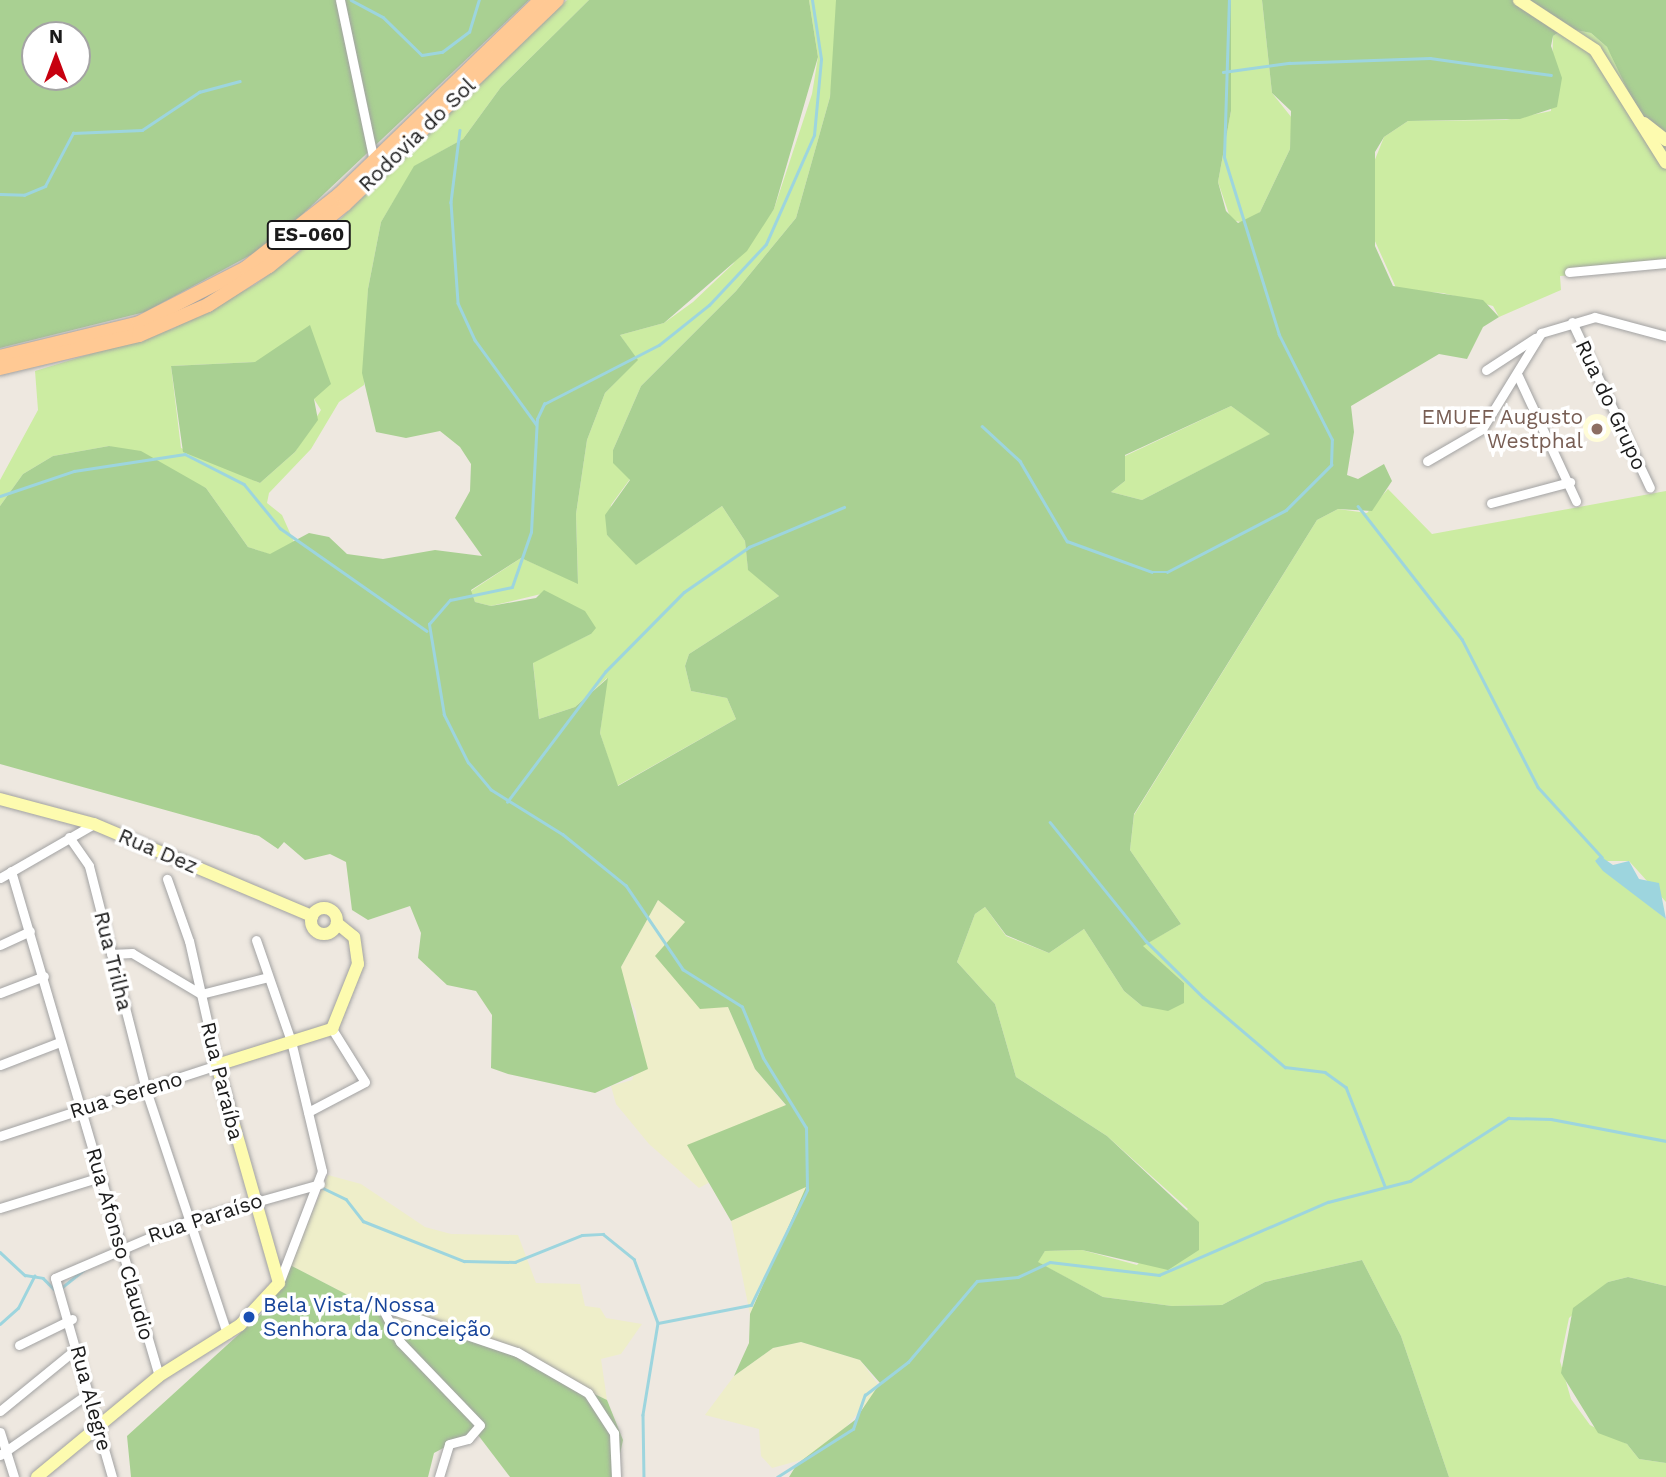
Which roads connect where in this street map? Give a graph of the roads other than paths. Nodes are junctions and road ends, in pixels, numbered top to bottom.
1 (340, 0) edge
2 (541, 0) edge
3 (557, 0) edge
4 (1519, 0) edge
5 (1636, 116) junction
6 (1666, 140) edge
7 (1666, 156) edge
8 (374, 161) junction
9 (1666, 163) edge
10 (1666, 262) edge
11 (1569, 272) dead end
12 (1572, 322) junction
13 (1666, 336) edge
14 (1535, 338) junction
15 (0, 357) edge
16 (0, 368) edge
17 (1486, 370) dead end
18 (1518, 376) junction
19 (1427, 461) dead end
20 (1570, 482) junction
21 (1650, 488) dead end
22 (1576, 501) dead end
23 (1491, 503) dead end
24 (0, 799) edge
25 (94, 824) junction
26 (69, 837) junction
27 (12, 871) junction
28 (0, 878) edge
29 (167, 879) dead end
30 (312, 916) junction
31 (337, 923) junction
32 (30, 931) junction
33 (256, 940) dead end
34 (0, 945) edge
35 (111, 954) junction
36 (44, 976) junction
37 (268, 977) junction
38 (0, 993) edge
39 (201, 994) junction
40 (332, 1028) junction
41 (291, 1041) junction
42 (60, 1042) junction
43 (0, 1065) edge
44 (217, 1065) junction
45 (146, 1090) junction
46 (80, 1109) junction
47 (308, 1112) junction
48 (0, 1136) edge
49 (100, 1177) junction
50 (320, 1184) junction
51 (253, 1202) junction
52 (0, 1208) edge
53 (188, 1221) junction
54 (121, 1247) junction
55 (55, 1278) joint
56 (279, 1283) junction
57 (72, 1320) junction
58 (227, 1334) junction
59 (19, 1345) dead end
60 (76, 1349) junction
61 (159, 1376) junction
62 (89, 1392) junction
63 (0, 1410) edge
64 (100, 1428) junction
65 (0, 1432) edge
66 (3, 1453) edge
67 (14, 1477) edge
68 (37, 1477) edge
69 (112, 1477) edge
70 (439, 1477) edge
71 (616, 1477) edge

1 - 8 street
2 - 8 main road, Rodovia do Sol / ES-060
3 - 16 main road, Rodovia do Sol / ES-060
4 - 5 street
5 - 6 street
5 - 9 street
7 - 9 street
8 - 15 main road, Rodovia do Sol / ES-060
10 - 11 street
12 - 13 street, Rua do Grupo
12 - 14 street, Rua do Grupo
12 - 21 street, Rua do Grupo
14 - 17 street, Rua do Grupo
14 - 18 street
18 - 19 street
18 - 20 street
20 - 22 street
20 - 23 street
24 - 25 street, Rua Dez
25 - 26 street
25 - 30 street, Rua Dez
26 - 27 street
26 - 35 street, Rua Trilha
27 - 28 street
27 - 32 street, Rua Afonso Claudio
29 - 39 street, Rua Paraíba
30 - 31 street
30 - 31 street
31 - 40 street
32 - 34 street
32 - 36 street, Rua Afonso Claudio
33 - 37 street
35 - 39 street
35 - 45 street, Rua Trilha
36 - 38 street
36 - 42 street, Rua Afonso Claudio
37 - 39 street
37 - 41 street
39 - 44 street, Rua Paraíba
40 - 41 street, Rua Sereno
40 - 47 street
41 - 44 street, Rua Sereno
41 - 47 street
42 - 43 street
42 - 46 street, Rua Afonso Claudio
44 - 45 street, Rua Sereno
44 - 51 street, Rua Paraíba
45 - 46 street, Rua Sereno
45 - 53 street, Rua Trilha
46 - 48 street, Rua Sereno
46 - 49 street, Rua Afonso Claudio
47 - 50 street
49 - 52 street
49 - 54 street, Rua Afonso Claudio
50 - 51 street, Rua Paraíso
50 - 56 street
51 - 53 street, Rua Paraíso
51 - 56 street, Rua Paraíba
53 - 54 street, Rua Paraíso
53 - 58 street, Rua Trilha
54 - 55 street, Rua Paraíso
54 - 61 street, Rua Afonso Claudio
55 - 57 street, Rua Alegre
56 - 58 street
57 - 59 street, Rua Alegre
57 - 60 street, Rua Alegre
58 - 61 street
60 - 62 street, Rua Alegre
60 - 63 street
61 - 64 street
62 - 64 street, Rua Alegre
62 - 66 street
64 - 68 street
64 - 69 street, Rua Alegre
65 - 66 street
66 - 67 street
70 - 71 street

